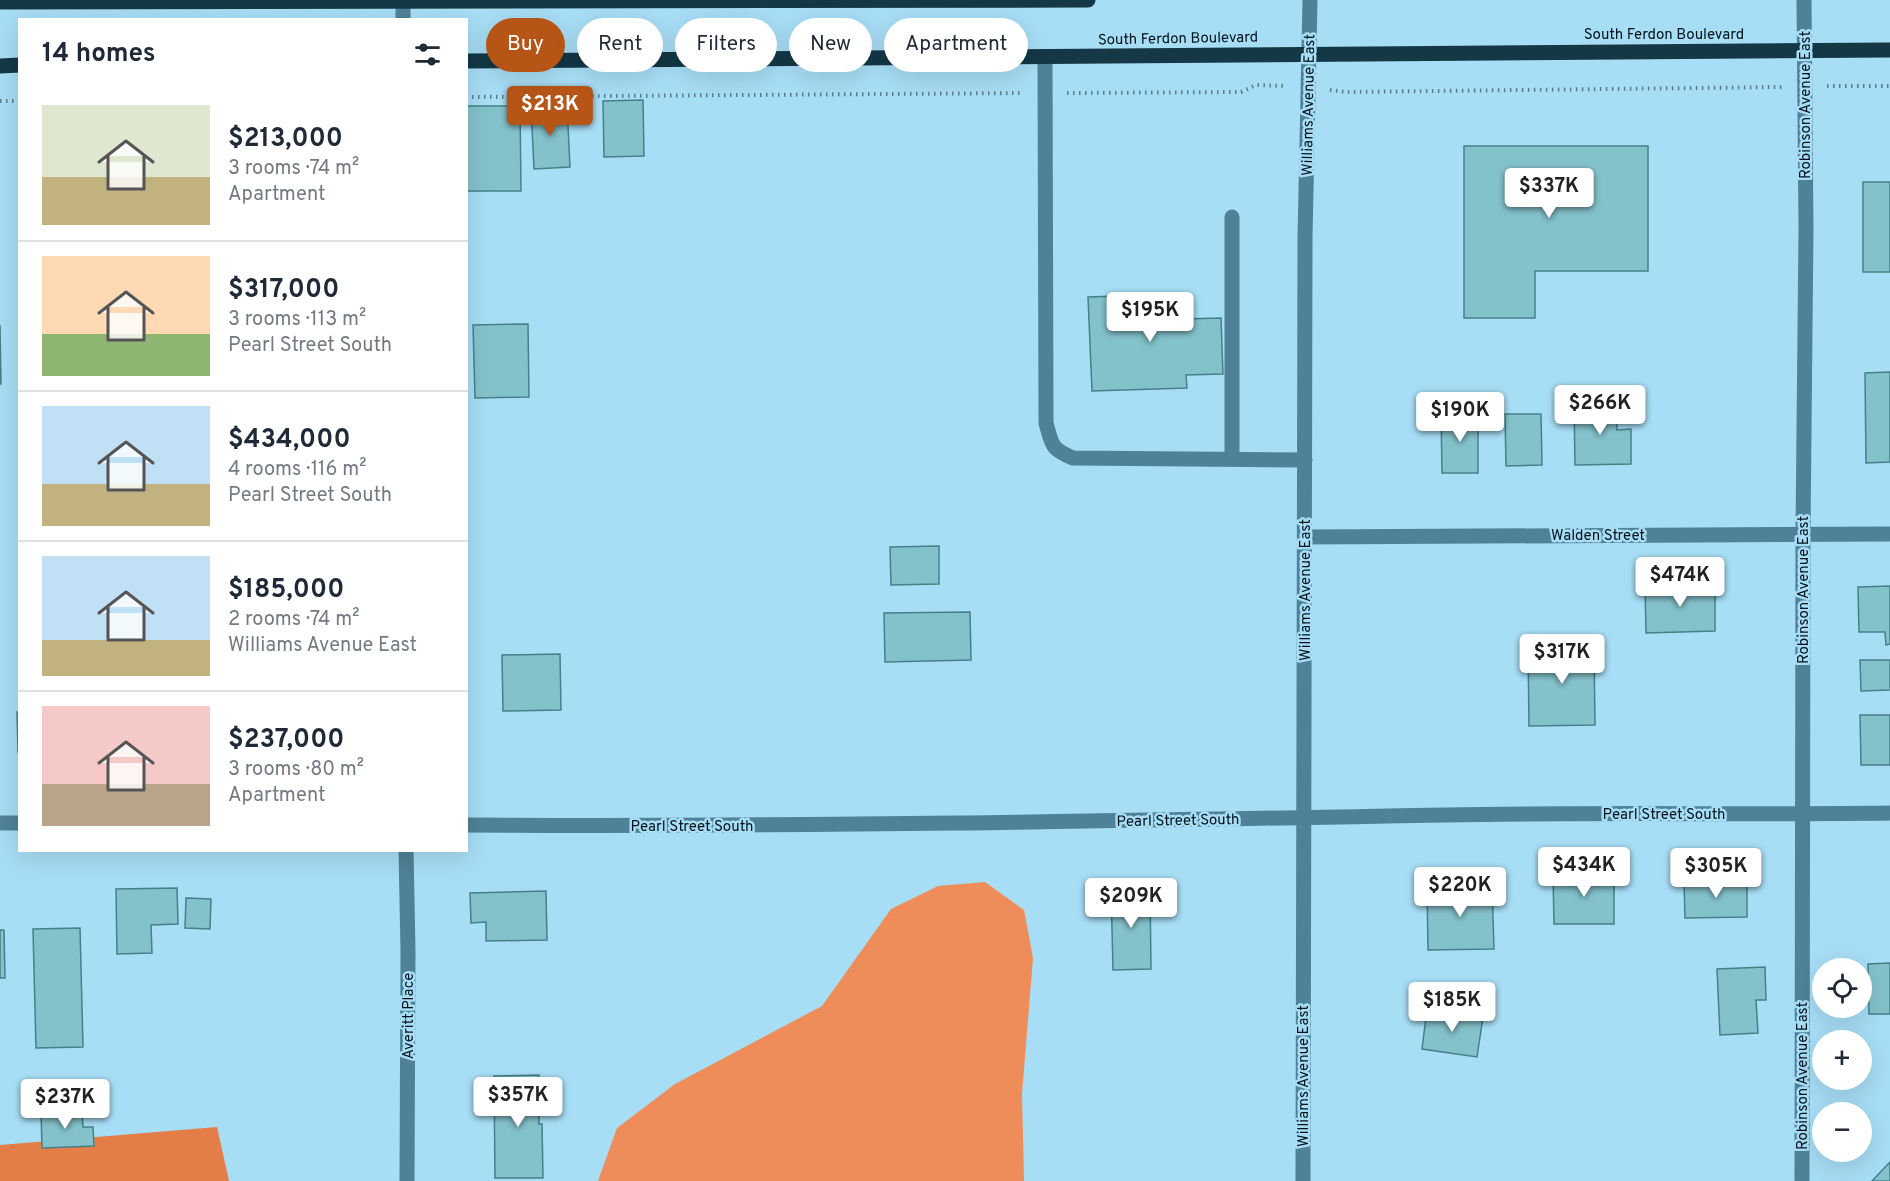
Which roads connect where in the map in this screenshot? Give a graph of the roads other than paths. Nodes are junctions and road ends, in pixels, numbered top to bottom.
1 (1058, 0) edge
2 (1088, 0) edge
3 (1310, 0) edge
4 (1804, 0) edge
5 (403, 1) edge
6 (0, 2) edge
7 (404, 18) edge
8 (1890, 50) edge
9 (1804, 51) junction
10 (1309, 54) junction
11 (1045, 58) junction
12 (468, 61) edge
13 (18, 65) edge
14 (0, 66) edge
15 (1232, 217) dead end
16 (1232, 459) junction
17 (1305, 460) junction
18 (1803, 533) junction
19 (1890, 534) edge
20 (1305, 537) junction
21 (1890, 813) edge
22 (1803, 814) junction
23 (1303, 819) junction
24 (0, 823) edge
25 (18, 823) edge
26 (468, 825) edge
27 (406, 852) edge
28 (407, 1181) edge
29 (1303, 1181) edge
30 (1802, 1181) edge

1 - 2 main road
1 - 5 main road
3 - 10 street, Williams Avenue East
4 - 9 street, Robinson Avenue East
5 - 6 main road
5 - 7 street
8 - 9 main road, South Ferdon Boulevard
9 - 10 main road, South Ferdon Boulevard
9 - 18 street, Robinson Avenue East
10 - 11 main road, South Ferdon Boulevard
10 - 17 street, Williams Avenue East
11 - 12 main road, South Ferdon Boulevard
11 - 16 street
13 - 14 main road
15 - 16 street
16 - 17 street
17 - 20 street, Williams Avenue East
18 - 19 street, Walden Street
18 - 20 street, Walden Street
18 - 22 street, Robinson Avenue East
20 - 23 street, Williams Avenue East
21 - 22 street, Pearl Street South
22 - 23 street, Pearl Street South
22 - 30 street, Robinson Avenue East
23 - 26 street, Pearl Street South
23 - 29 street, Williams Avenue East
24 - 25 street
27 - 28 street, Averitt Place

